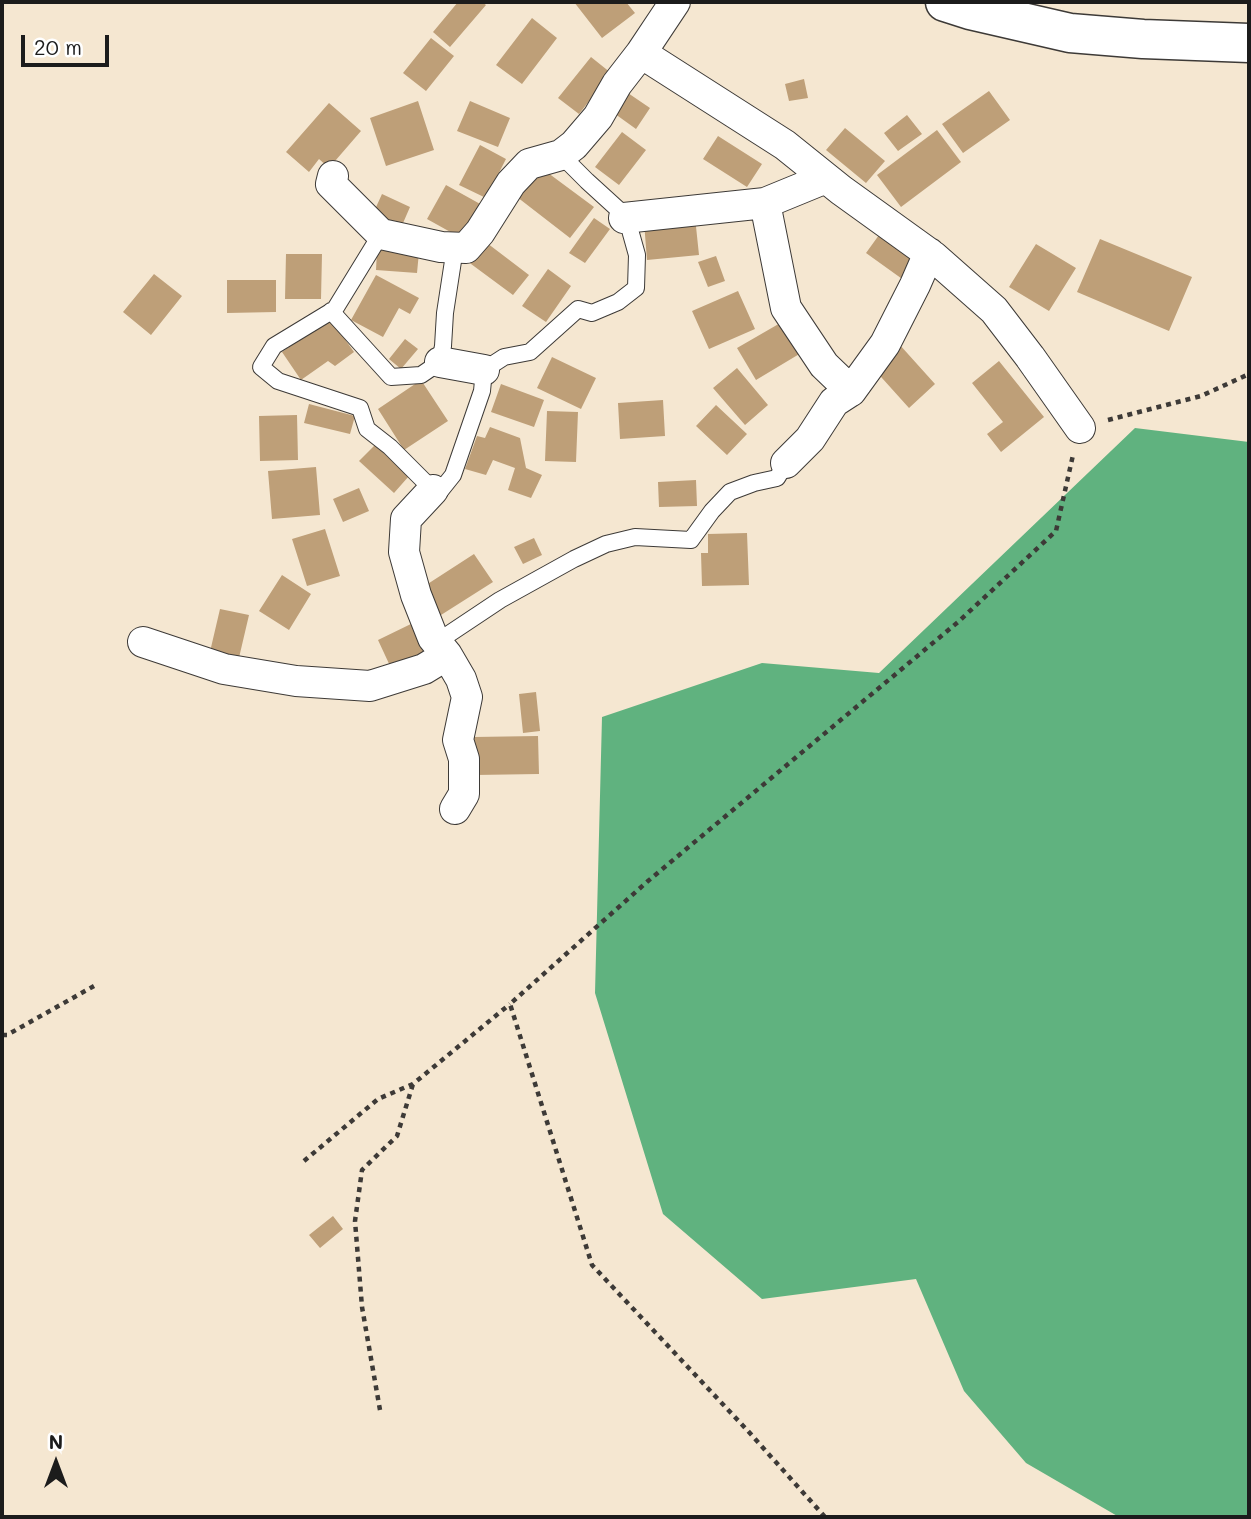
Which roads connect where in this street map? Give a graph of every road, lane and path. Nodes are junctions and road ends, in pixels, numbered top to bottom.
1 (945, 2) edge
2 (674, 3) edge
3 (1249, 43) edge
4 (641, 53) junction
5 (561, 155) junction
6 (333, 176) dead end
7 (826, 178) junction
8 (765, 203) junction
9 (624, 218) junction
10 (381, 234) junction
11 (455, 248) junction
12 (929, 253) junction
13 (331, 312) junction
14 (440, 362) junction
15 (484, 370) junction
16 (1249, 374) edge
17 (851, 391) junction
18 (1080, 428) junction
19 (786, 463) joint
20 (433, 490) junction
21 (143, 642) dead end
22 (442, 649) junction
23 (456, 809) dead end
24 (94, 986) dead end
25 (510, 1004) junction
26 (2, 1035) edge
27 (413, 1084) junction
28 (304, 1161) dead end
29 (380, 1410) dead end
30 (825, 1517) edge

1 - 3 street
2 - 4 street
4 - 5 street
4 - 7 street
5 - 9 lane
5 - 11 street
6 - 10 street
7 - 8 street
7 - 12 street
8 - 9 street
8 - 17 street
9 - 15 lane
10 - 11 street
10 - 13 lane
11 - 14 lane
12 - 17 street
12 - 18 street
13 - 14 lane
13 - 20 lane
14 - 15 street
15 - 20 lane
16 - 18 path
17 - 19 street
18 - 25 path
19 - 22 lane
20 - 22 street
21 - 22 street
22 - 23 street
24 - 26 path
25 - 27 path
25 - 30 path
27 - 28 path
27 - 29 path

